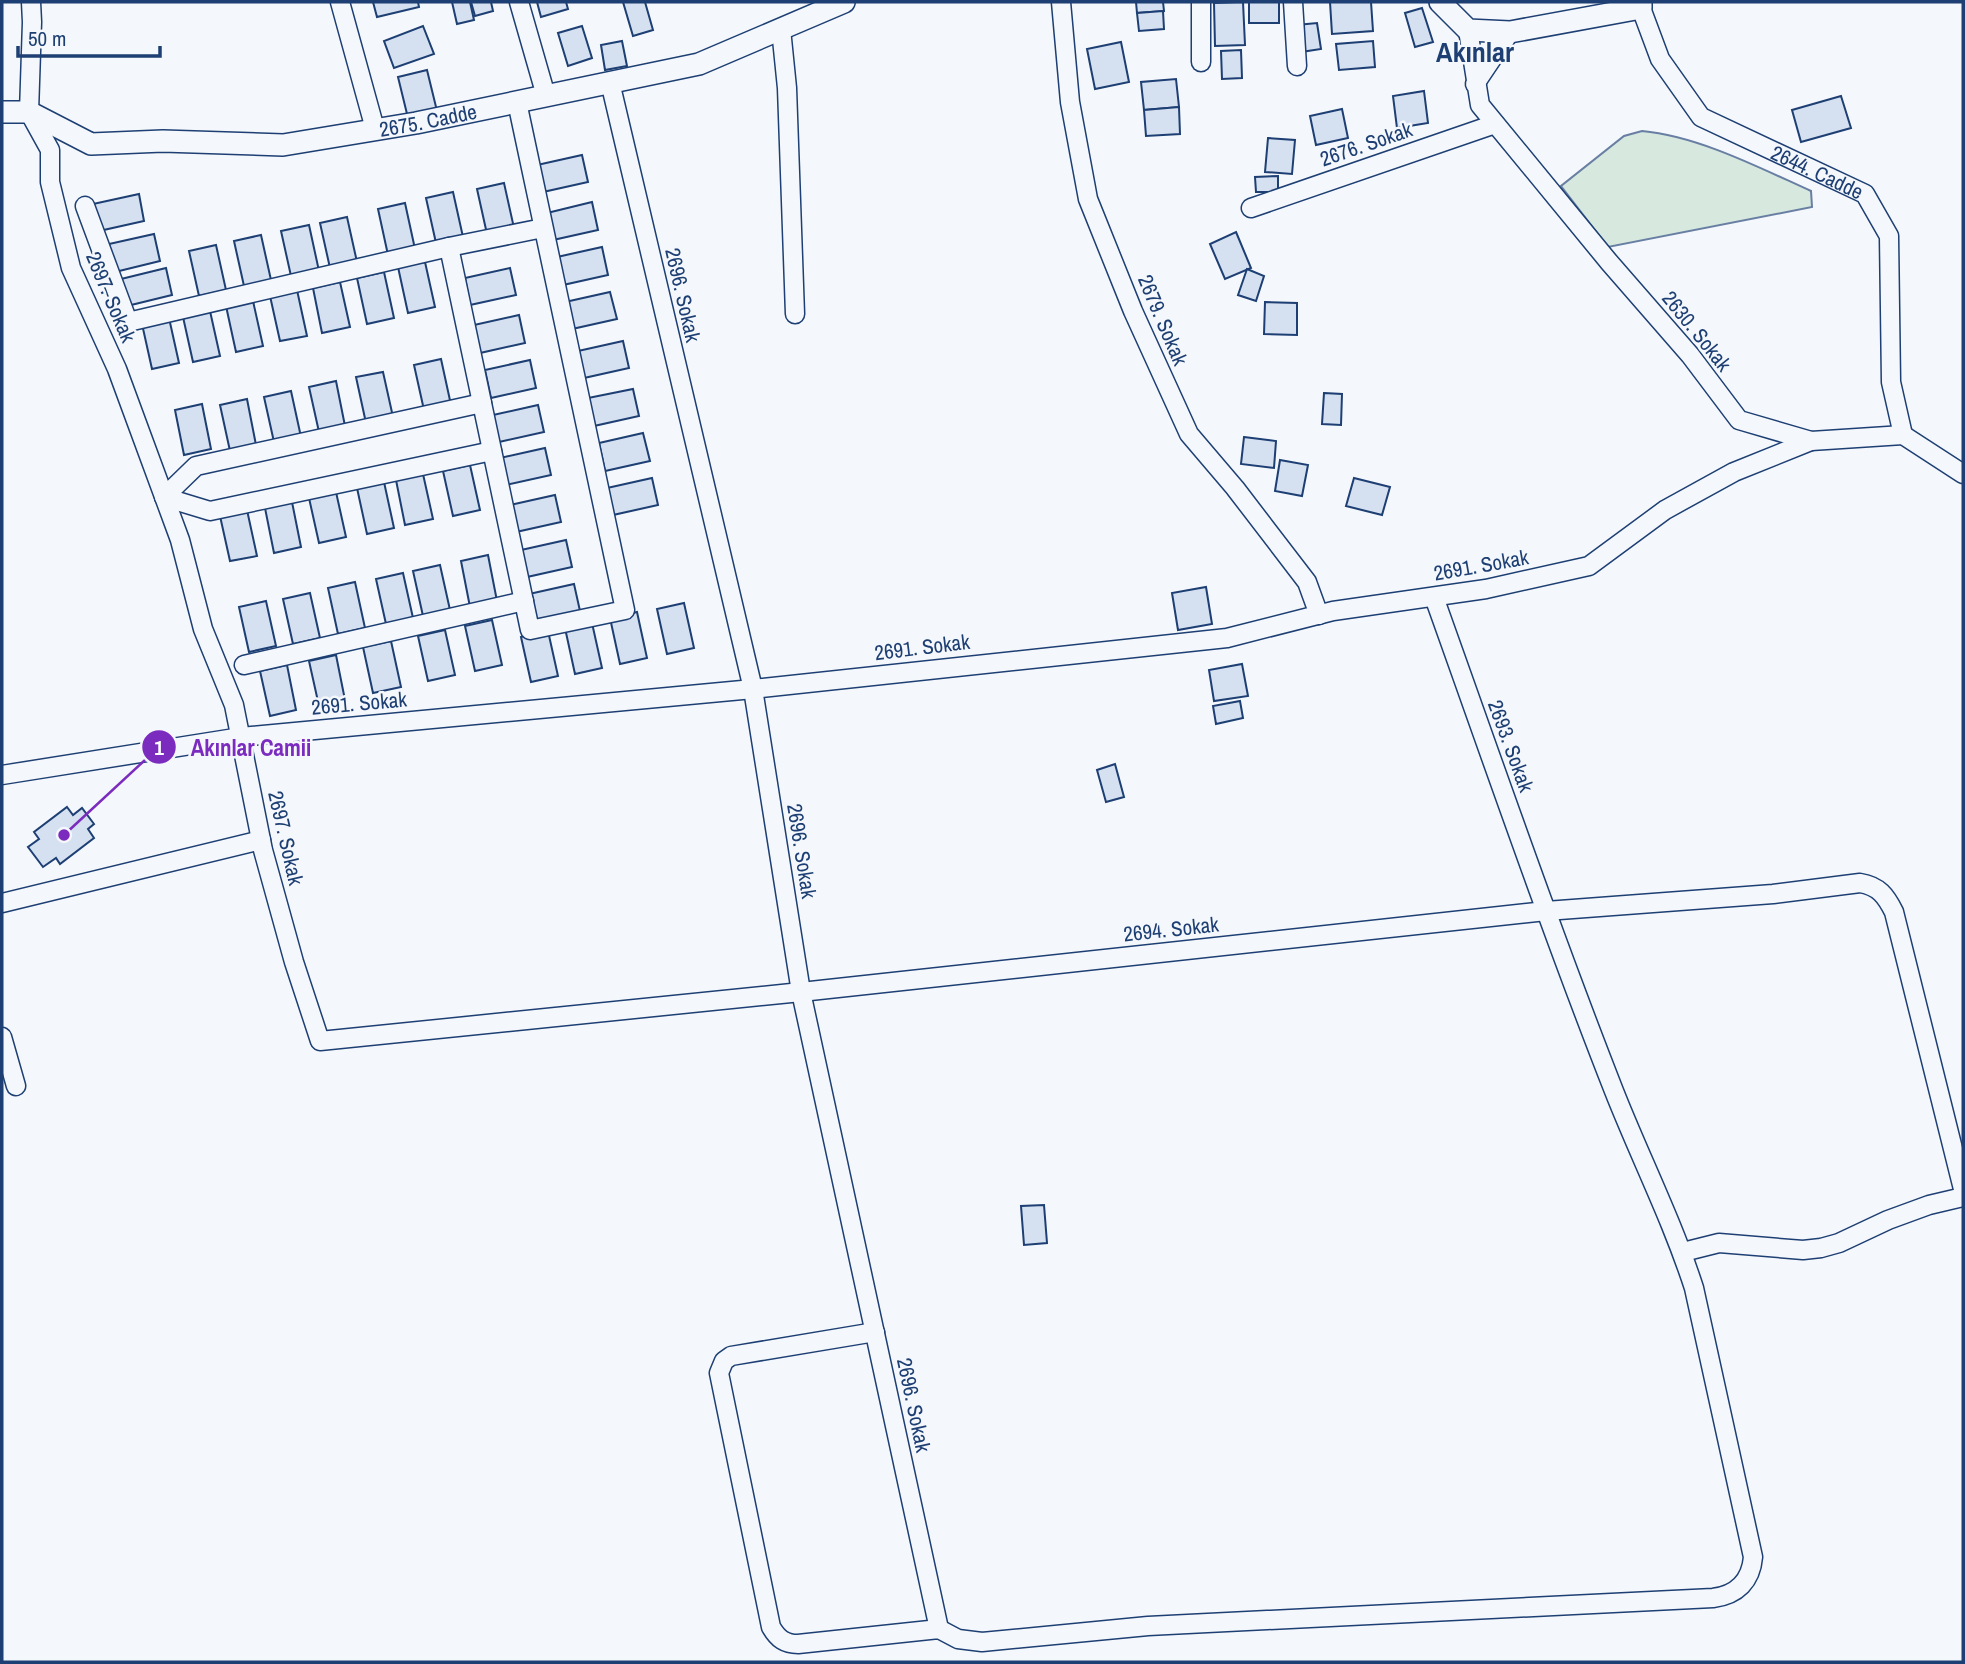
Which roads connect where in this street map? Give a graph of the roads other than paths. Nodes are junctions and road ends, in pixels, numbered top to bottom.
1 (31, 2) edge
2 (340, 2) edge
3 (519, 2) edge
4 (844, 2) edge
5 (1061, 2) edge
6 (1201, 2) edge
7 (1293, 2) edge
8 (1440, 2) edge
9 (1641, 5) edge
10 (781, 29) junction
11 (1468, 30) junction
12 (1510, 32) junction
13 (1200, 61) dead end
14 (1297, 66) dead end
15 (610, 82) junction
16 (1475, 84) junction
17 (546, 96) junction
18 (517, 102) junction
19 (2, 112) edge
20 (29, 112) junction
21 (1495, 124) junction
22 (375, 129) junction
23 (85, 206) dead end
24 (1251, 208) dead end
25 (543, 228) junction
26 (449, 247) junction
27 (795, 314) dead end
28 (482, 403) junction
29 (1903, 435) junction
30 (1811, 441) junction
31 (492, 452) junction
32 (1962, 471) edge
33 (164, 497) junction
34 (1434, 597) junction
35 (524, 601) junction
36 (1319, 615) junction
37 (244, 664) dead end
38 (753, 689) junction
39 (241, 737) junction
40 (2, 775) edge
41 (261, 840) junction
42 (2, 903) edge
43 (1545, 911) junction
44 (801, 992) junction
45 (2, 1037) edge
46 (16, 1086) dead end
47 (1963, 1189) edge
48 (1963, 1197) edge
49 (1683, 1252) junction
50 (875, 1332) junction
51 (939, 1629) junction

1 - 20 street
2 - 22 street
3 - 17 street
4 - 10 street, 2675. Cadde
5 - 36 street, 2679. Sokak
6 - 13 street
7 - 14 street
8 - 11 street
9 - 12 street
9 - 29 street, 2644. Cadde
10 - 15 street, 2675. Cadde
10 - 27 street
11 - 12 street
11 - 16 street, 2630. Sokak
12 - 16 street
15 - 17 street, 2675. Cadde
15 - 38 street, 2696. Sokak
16 - 21 street, 2630. Sokak
17 - 18 street, 2675. Cadde
18 - 22 street, 2675. Cadde
18 - 25 street
19 - 20 street, 2675. Cadde
20 - 22 street, 2675. Cadde
20 - 33 street, 2697. Sokak
21 - 24 street, 2676. Sokak
21 - 30 street, 2630. Sokak
23 - 26 street
25 - 26 street
25 - 35 street
26 - 28 street
28 - 31 street
28 - 33 street
29 - 30 street, 2630. Sokak
29 - 32 street
30 - 34 street, 2691. Sokak
31 - 33 street
31 - 35 street
33 - 39 street, 2697. Sokak
34 - 36 street, 2691. Sokak
34 - 43 street, 2693. Sokak
35 - 37 street
36 - 38 street, 2691. Sokak
38 - 39 street, 2691. Sokak
38 - 44 street, 2696. Sokak
39 - 40 street, 2691. Sokak
39 - 41 street, 2697. Sokak
41 - 42 street
41 - 44 street, 2697. Sokak
43 - 44 street, 2694. Sokak
43 - 47 street, 2694. Sokak
43 - 49 street, 2693. Sokak
44 - 50 street, 2696. Sokak
45 - 46 street
48 - 49 street
49 - 51 street, 2693. Sokak
50 - 51 street, 2696. Sokak
50 - 51 street

